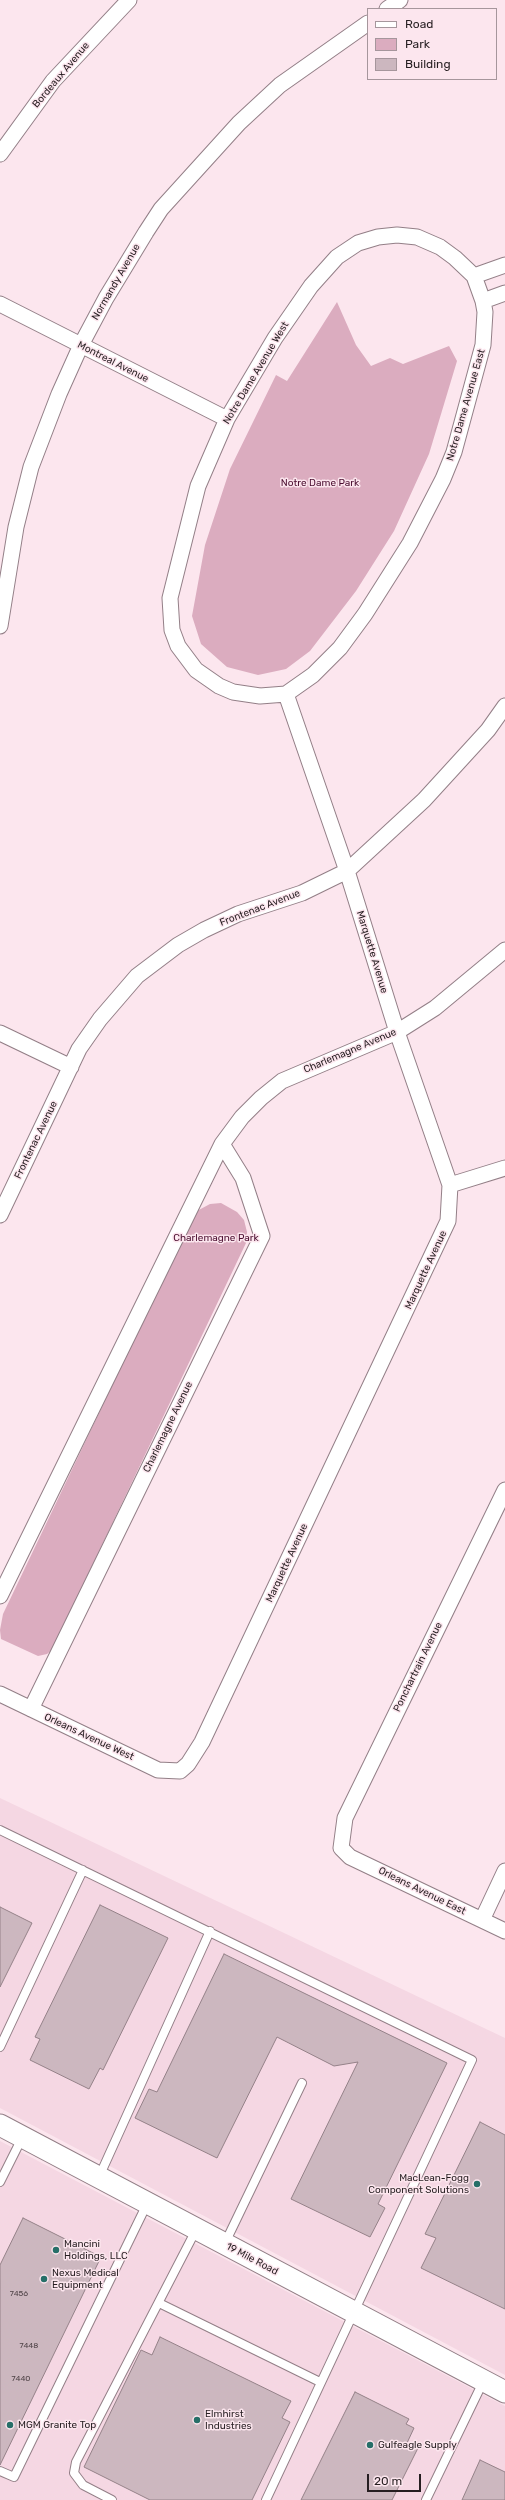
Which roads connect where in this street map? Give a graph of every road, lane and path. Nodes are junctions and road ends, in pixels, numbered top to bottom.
1 (129, 0) edge
2 (400, 0) edge
3 (388, 8) edge
4 (367, 23) edge
5 (0, 154) edge
6 (505, 265) edge
7 (474, 276) junction
8 (505, 293) edge
9 (482, 301) junction
10 (0, 304) edge
11 (81, 345) junction
12 (227, 419) junction
13 (0, 626) edge
14 (286, 694) junction
15 (505, 706) edge
16 (347, 871) junction
17 (505, 950) edge
18 (397, 1032) junction
19 (0, 1033) edge
20 (71, 1067) junction
21 (222, 1144) junction
22 (505, 1168) edge
23 (450, 1185) junction
24 (0, 1216) edge
25 (505, 1490) edge
26 (0, 1596) edge
27 (0, 1694) edge
28 (31, 1709) junction
29 (180, 1771) joint
30 (0, 1830) edge
31 (341, 1848) joint
32 (83, 1870) junction
33 (505, 1871) edge
34 (482, 1920) junction
35 (210, 1931) junction
36 (505, 1931) edge
37 (0, 2047) edge
38 (302, 2083) dead end
39 (0, 2125) edge
40 (23, 2137) junction
41 (99, 2178) junction
42 (0, 2182) edge
43 (148, 2203) junction
44 (197, 2229) junction
45 (224, 2244) junction
46 (159, 2303) junction
47 (353, 2312) junction
48 (483, 2381) junction
49 (320, 2382) junction
50 (505, 2392) edge
51 (0, 2470) edge
52 (112, 2500) edge
53 (266, 2500) edge
54 (426, 2500) edge

1 - 5 street, Bordeaux Avenue
2 - 3 street
4 - 11 street, Normandy Avenue
6 - 7 street
7 - 9 street
7 - 12 street, Notre Dame Avenue West
8 - 9 street
9 - 14 street, Notre Dame Avenue East
10 - 11 street, Montreal Avenue
11 - 12 street, Montreal Avenue
11 - 13 street, Normandy Avenue
12 - 14 street, Notre Dame Avenue West
14 - 16 street, Marquette Avenue
15 - 16 street, Frontenac Avenue
16 - 18 street, Marquette Avenue
16 - 20 street, Frontenac Avenue
17 - 18 street, Charlemagne Avenue
18 - 21 street, Charlemagne Avenue
18 - 23 street, Marquette Avenue
19 - 20 street
20 - 24 street, Frontenac Avenue
21 - 26 street, Charlemagne Avenue
21 - 28 street, Charlemagne Avenue
22 - 23 street
23 - 29 street, Marquette Avenue
25 - 31 street, Ponchartrain Avenue
27 - 28 street, Orleans Avenue West
28 - 29 street, Orleans Avenue West
30 - 32 lane
31 - 34 street, Orleans Avenue East
32 - 35 lane
32 - 37 lane
33 - 34 street
34 - 36 street, Orleans Avenue East
35 - 41 lane
35 - 47 lane
38 - 45 lane
39 - 40 street, 19 Mile Road
40 - 41 street, 19 Mile Road
40 - 42 lane
41 - 43 street, 19 Mile Road
43 - 44 street, 19 Mile Road
43 - 51 lane
44 - 45 street, 19 Mile Road
44 - 46 lane
45 - 47 street, 19 Mile Road
46 - 49 lane
46 - 52 lane
47 - 48 street, 19 Mile Road
47 - 49 lane
48 - 50 street, 19 Mile Road
48 - 54 lane
49 - 53 lane

